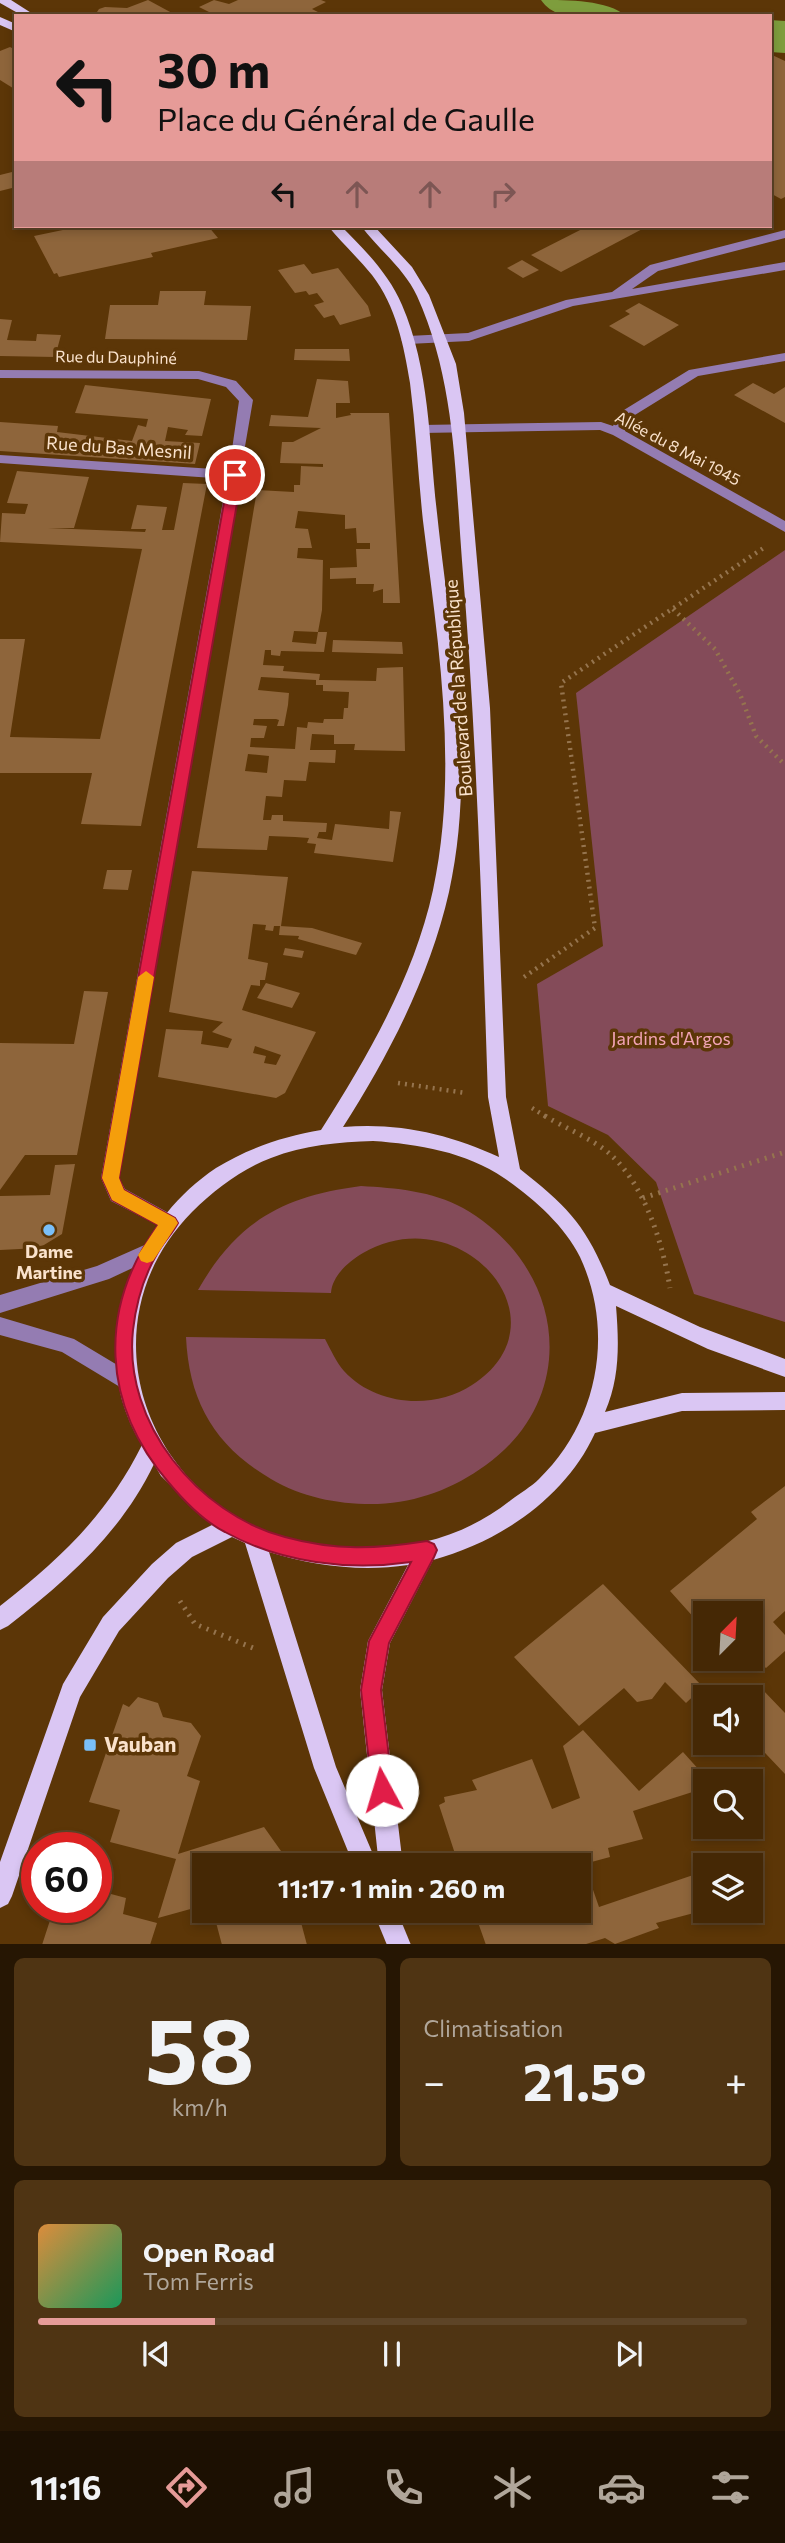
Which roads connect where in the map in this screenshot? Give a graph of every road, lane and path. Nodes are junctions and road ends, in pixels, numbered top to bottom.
1 (4, 0) edge
2 (28, 14) edge
3 (336, 228) edge
4 (369, 228) edge
5 (785, 234) edge
6 (785, 266) edge
7 (612, 296) junction
8 (408, 340) junction
9 (442, 340) junction
10 (785, 357) edge
11 (0, 374) edge
12 (422, 429) junction
13 (459, 429) junction
14 (618, 432) junction
15 (0, 460) edge
16 (235, 475) junction
17 (785, 527) edge
18 (774, 541) dead end
19 (673, 609) junction
20 (785, 765) edge
21 (519, 980) dead end
22 (531, 1095) dead end
23 (533, 1108) dead end
24 (328, 1135) junction
25 (785, 1152) edge
26 (511, 1173) junction
27 (643, 1198) dead end
28 (169, 1223) junction
29 (149, 1251) junction
30 (604, 1291) junction
31 (0, 1304) edge
32 (0, 1326) edge
33 (785, 1368) edge
34 (127, 1381) junction
35 (785, 1401) edge
36 (593, 1423) junction
37 (151, 1447) junction
38 (231, 1526) junction
39 (254, 1536) junction
40 (427, 1550) junction
41 (160, 1571) junction
42 (0, 1619) edge
43 (291, 1664) junction
44 (361, 1853) edge
45 (390, 1853) edge
46 (0, 1896) edge
47 (390, 1923) edge
48 (397, 1923) edge
49 (399, 1944) edge

1 - 2 main road
3 - 8 main road, Boulevard de la République
4 - 9 main road, Boulevard de la République
5 - 7 street
6 - 7 street
7 - 9 street
8 - 9 street
8 - 12 main road, Boulevard de la République
9 - 13 main road, Boulevard de la République
10 - 14 street
11 - 16 street, Rue du Dauphiné
12 - 13 street, Allée du 8 Mai 1945
12 - 24 main road, Boulevard de la République
13 - 14 street, Allée du 8 Mai 1945
13 - 26 main road, Boulevard de la République
14 - 17 street, Allée du 8 Mai 1945
15 - 16 street, Rue du Bas Mesnil
16 - 28 street
18 - 19 path
19 - 20 path
19 - 21 path
22 - 23 path
24 - 26 main road
24 - 28 main road
25 - 27 path
26 - 30 main road
28 - 29 main road
29 - 31 street
29 - 34 main road
30 - 33 main road
30 - 36 main road
32 - 34 street
34 - 37 main road
35 - 36 main road
36 - 40 main road
37 - 38 main road
37 - 42 main road
38 - 39 main road
38 - 41 main road
39 - 40 main road
39 - 43 main road
40 - 45 main road
41 - 43 path
41 - 46 main road
43 - 44 main road
47 - 49 main road
48 - 49 main road

